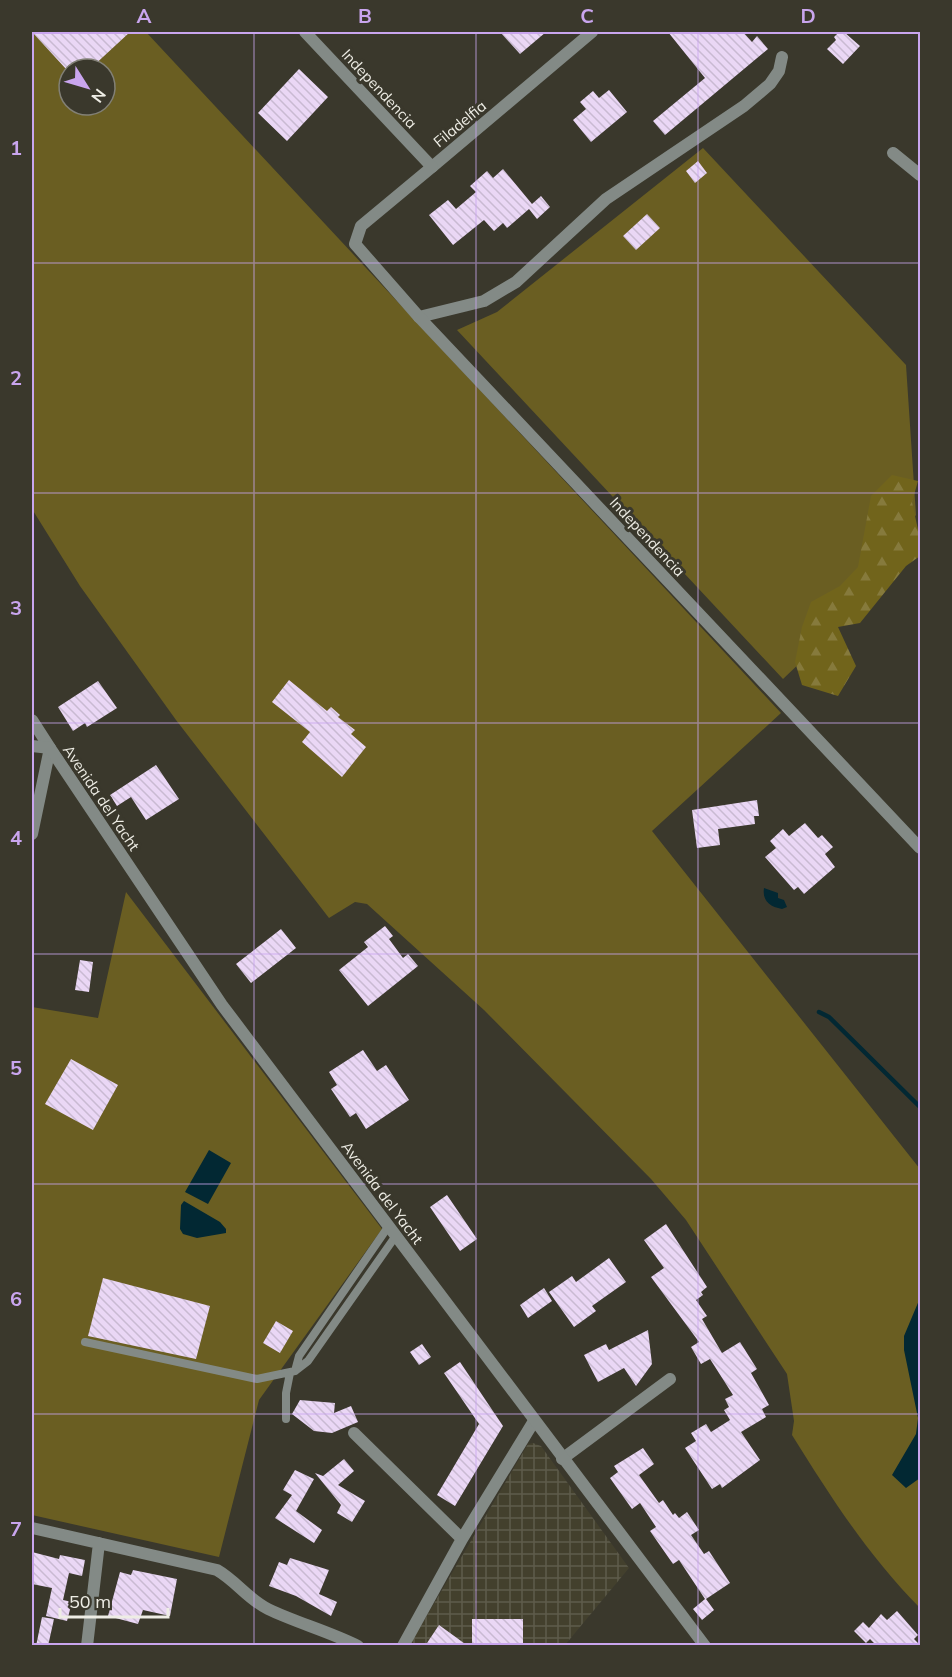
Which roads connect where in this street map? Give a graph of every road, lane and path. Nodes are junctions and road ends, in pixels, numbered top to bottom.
1 (305, 32) edge
2 (592, 32) edge
3 (782, 57) dead end
4 (893, 153) dead end
5 (432, 167) junction
6 (921, 175) edge
7 (355, 244) joint
8 (419, 317) junction
9 (32, 720) edge
10 (32, 746) edge
11 (50, 748) junction
12 (32, 834) edge
13 (921, 848) edge
14 (392, 1232) junction
15 (332, 1308) junction
16 (340, 1315) junction
17 (85, 1342) dead end
18 (292, 1372) junction
19 (669, 1379) dead end
20 (286, 1419) dead end
21 (534, 1422) junction
22 (354, 1433) dead end
23 (562, 1459) junction
24 (32, 1528) edge
25 (462, 1539) junction
26 (99, 1543) junction
27 (87, 1646) edge
28 (358, 1646) edge
29 (403, 1646) edge
30 (705, 1646) edge

1 - 5 street, Independencia
2 - 5 street, Filadelfia
3 - 8 street
4 - 6 street
5 - 7 street, Filadelfia
7 - 8 street, Independencia
8 - 13 street, Independencia
9 - 11 street, Avenida del Yacht
10 - 11 street, Avenida del Yacht
11 - 12 street
11 - 14 street, Avenida del Yacht
14 - 15 lane
14 - 16 lane
14 - 21 street, Avenida del Yacht
15 - 16 lane
15 - 18 lane
16 - 18 lane
17 - 18 lane
18 - 20 lane
19 - 23 street
21 - 23 street, Avenida del Yacht
21 - 25 street
22 - 25 street
23 - 30 street, Avenida del Yacht
24 - 26 street
25 - 29 street
26 - 27 street
26 - 28 street

